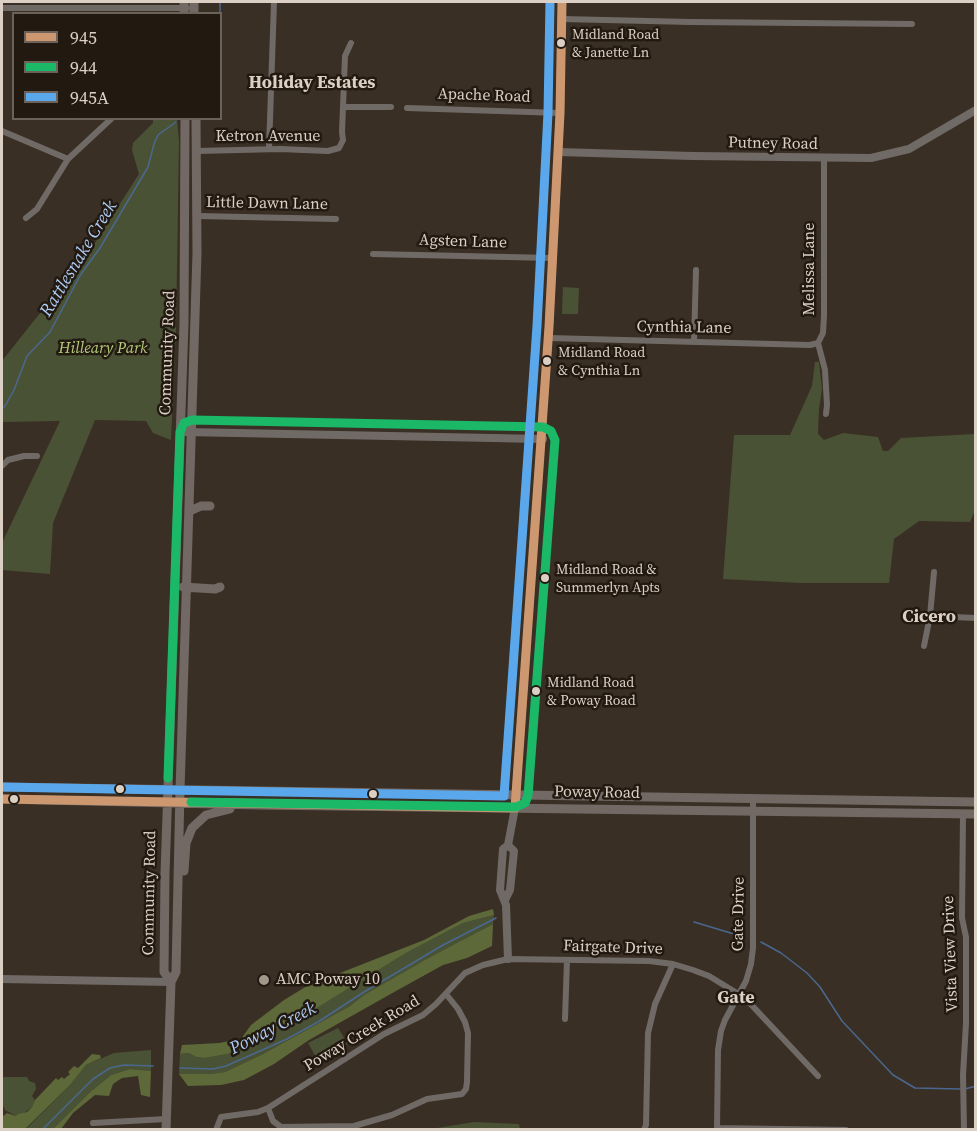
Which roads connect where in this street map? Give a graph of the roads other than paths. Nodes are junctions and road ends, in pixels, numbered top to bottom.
1 (274, 2) edge
2 (562, 2) edge
3 (61, 4) edge
4 (138, 5) edge
5 (2, 8) edge
6 (189, 8) edge
7 (562, 19) junction
8 (912, 24) dead end
9 (351, 43) dead end
10 (343, 107) junction
11 (391, 107) dead end
12 (407, 108) dead end
13 (975, 110) edge
14 (560, 112) junction
15 (110, 120) edge
16 (191, 120) edge
17 (2, 131) edge
18 (269, 149) junction
19 (197, 151) junction
20 (558, 152) junction
21 (824, 158) junction
22 (68, 159) junction
23 (186, 170) junction
24 (198, 216) junction
25 (186, 217) junction
26 (26, 218) dead end
27 (336, 219) dead end
28 (197, 254) junction
29 (372, 254) dead end
30 (552, 258) junction
31 (696, 270) dead end
32 (549, 338) junction
33 (694, 342) junction
34 (818, 343) junction
35 (826, 414) dead end
36 (181, 432) junction
37 (192, 432) junction
38 (543, 439) junction
39 (37, 456) dead end
40 (2, 466) edge
41 (210, 506) dead end
42 (178, 511) junction
43 (190, 512) junction
44 (934, 572) dead end
45 (188, 574) junction
46 (187, 588) junction
47 (174, 607) junction
48 (930, 616) junction
49 (975, 618) edge
50 (174, 645) junction
51 (924, 646) dead end
52 (185, 652) junction
53 (184, 688) junction
54 (2, 787) edge
55 (68, 788) junction
56 (167, 790) junction
57 (180, 790) junction
58 (341, 793) junction
59 (401, 793) junction
60 (516, 795) junction
61 (614, 797) junction
62 (664, 798) junction
63 (753, 799) junction
64 (4, 800) edge
65 (881, 801) junction
66 (950, 801) junction
67 (975, 802) edge
68 (166, 803) junction
69 (179, 803) junction
70 (259, 805) junction
71 (275, 805) junction
72 (339, 806) junction
73 (515, 808) junction
74 (560, 808) junction
75 (609, 808) junction
76 (753, 810) junction
77 (837, 811) junction
78 (883, 812) junction
79 (975, 813) edge
80 (963, 814) junction
81 (165, 901) junction
82 (178, 917) junction
83 (177, 937) junction
84 (508, 959) junction
85 (567, 960) junction
86 (673, 964) junction
87 (2, 979) edge
88 (171, 981) junction
89 (739, 992) junction
90 (446, 994) junction
91 (565, 1019) dead end
92 (818, 1076) dead end
93 (268, 1108) junction
94 (93, 1123) dead end
95 (165, 1126) edge
96 (717, 1129) edge
97 (216, 1130) edge
98 (644, 1130) edge
99 (846, 1130) edge
100 (964, 1130) edge

1 - 18 street
2 - 7 main road
3 - 4 street
3 - 5 street
4 - 6 street
7 - 8 street
7 - 14 main road
9 - 10 street
10 - 11 street
10 - 18 street, Ketron Avenue
12 - 14 street, Apache Road
13 - 21 street, Putney Road
14 - 20 main road
15 - 22 street
16 - 19 main road, Community Road
16 - 23 main road, Community Road
17 - 22 street
18 - 19 street, Ketron Avenue
19 - 24 main road, Community Road
20 - 21 street, Putney Road
20 - 30 main road
21 - 34 street, Melissa Lane
22 - 26 street
23 - 24 main road
23 - 25 main road, Community Road
24 - 27 street, Little Dawn Lane
24 - 28 main road, Community Road
25 - 28 main road
25 - 36 main road, Community Road
28 - 37 main road, Community Road
29 - 30 street, Agsten Lane
30 - 32 main road
31 - 33 street
32 - 33 street, Cynthia Lane
32 - 38 main road
33 - 34 street, Cynthia Lane
34 - 35 street, Melissa Lane
36 - 37 street
36 - 42 main road, Community Road
37 - 38 street
37 - 43 main road, Community Road
38 - 60 main road
39 - 40 street
41 - 43 main road
42 - 46 main road
42 - 47 main road, Community Road
43 - 45 main road, Community Road
44 - 48 street
45 - 46 main road, Community Road
45 - 46 main road
46 - 52 main road, Community Road
47 - 50 main road, Community Road
47 - 52 main road
48 - 49 street
48 - 51 street
50 - 53 main road
50 - 56 main road, Community Road
52 - 53 main road, Community Road
53 - 57 main road, Community Road
54 - 55 main road, Poway Road
55 - 56 main road, Poway Road
55 - 64 main road
56 - 57 main road, Poway Road
56 - 68 main road, Community Road
57 - 58 main road, Poway Road
57 - 69 main road, Community Road
58 - 59 main road, Poway Road
58 - 71 main road
59 - 60 main road, Poway Road
59 - 72 main road
60 - 61 main road, Poway Road
60 - 73 main road
61 - 62 main road, Poway Road
61 - 74 main road
62 - 63 main road, Poway Road
62 - 75 main road
63 - 65 main road, Poway Road
63 - 76 street, Gate Drive
64 - 68 main road, Poway Road
65 - 66 main road, Poway Road
65 - 77 main road
66 - 67 main road, Poway Road
66 - 78 main road
68 - 69 main road, Poway Road
68 - 81 main road, Community Road
69 - 70 main road, Poway Road
69 - 82 main road, Community Road
70 - 71 main road, Poway Road
70 - 82 main road
71 - 72 main road, Poway Road
72 - 73 main road, Poway Road
73 - 74 main road, Poway Road
73 - 84 street
74 - 75 main road, Poway Road
75 - 76 main road, Poway Road
76 - 77 main road, Poway Road
76 - 89 street, Gate Drive
77 - 78 main road, Poway Road
78 - 80 main road, Poway Road
79 - 80 main road, Poway Road
80 - 100 street, Vista View Drive
81 - 83 main road
81 - 88 main road, Community Road
82 - 83 main road, Community Road
83 - 88 main road, Community Road
84 - 85 street, Fairgate Drive
84 - 90 street, Poway Creek Road
85 - 86 street, Fairgate Drive
85 - 91 street
86 - 89 street, Fairgate Drive
86 - 98 street
87 - 88 street
88 - 95 main road, Community Road
89 - 92 street, Fairgate Drive
89 - 96 street, Gate Drive
90 - 93 street, Poway Creek Road
90 - 93 street
93 - 97 street, Poway Creek Road
94 - 95 street
96 - 99 street

